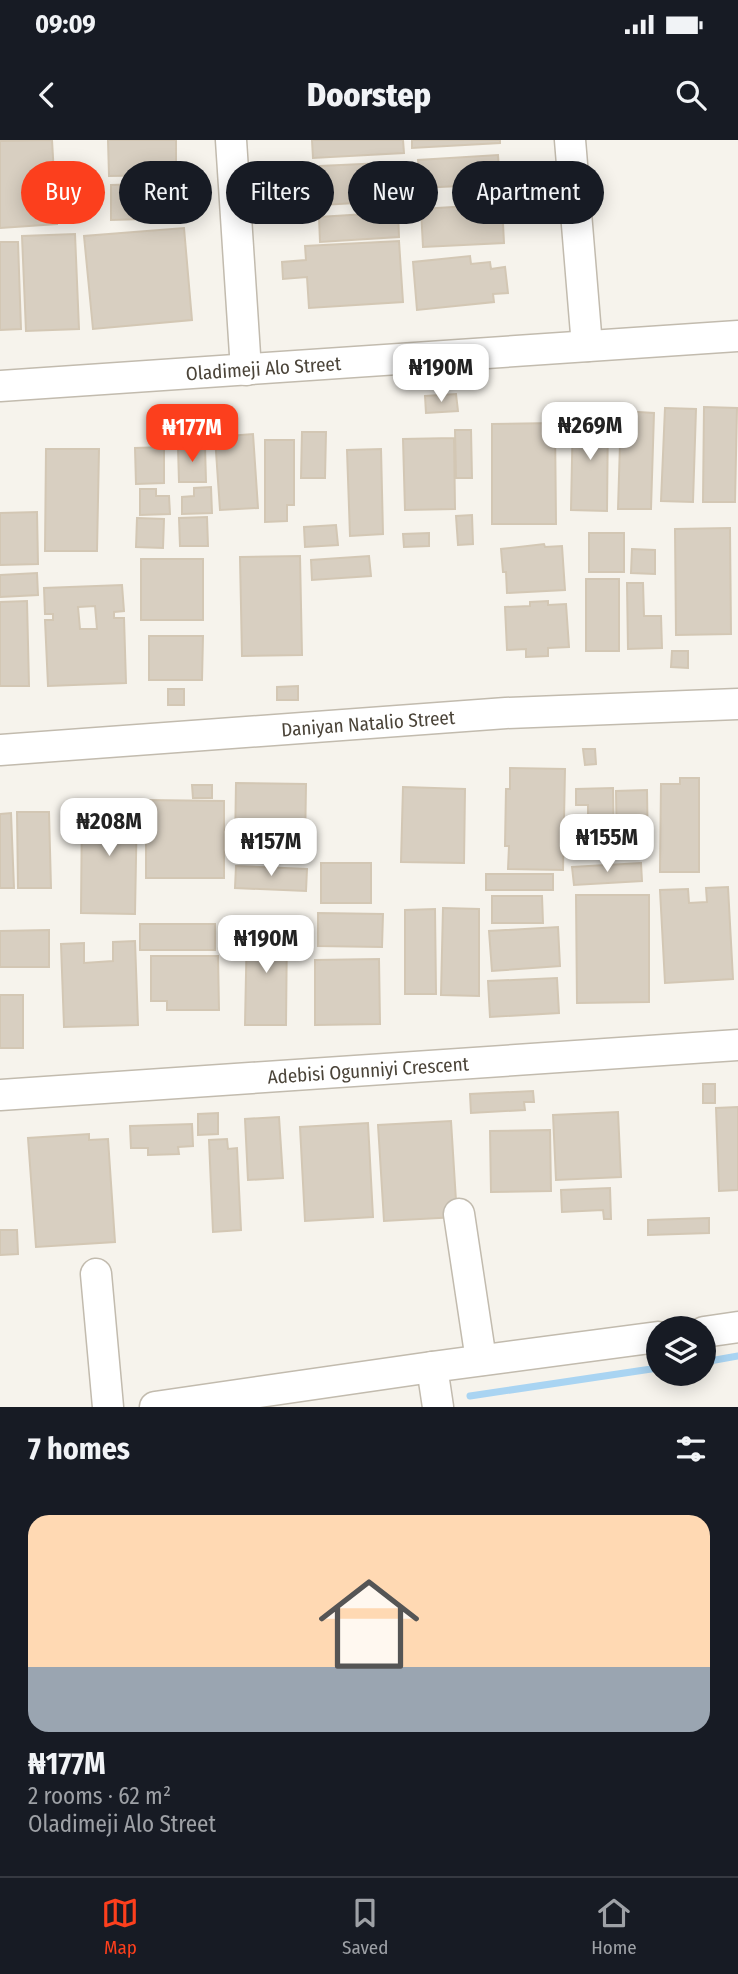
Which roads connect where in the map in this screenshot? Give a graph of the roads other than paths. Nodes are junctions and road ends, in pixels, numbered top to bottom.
1 (231, 140) edge
2 (570, 140) edge
3 (738, 335) edge
4 (587, 346) junction
5 (246, 370) junction
6 (0, 386) edge
7 (738, 704) edge
8 (0, 750) edge
9 (738, 1045) edge
10 (0, 1095) edge
11 (459, 1214) dead end
12 (96, 1274) dead end
13 (738, 1327) edge
14 (716, 1330) edge
15 (646, 1339) edge
16 (481, 1360) junction
17 (432, 1367) junction
18 (108, 1407) edge
19 (155, 1407) edge
20 (438, 1407) edge

1 - 5 street
2 - 4 street
3 - 4 street, Oladimeji Alo Street
4 - 5 street, Oladimeji Alo Street
5 - 6 street, Oladimeji Alo Street
7 - 8 street, Daniyan Natalio Street
9 - 10 street, Adebisi Ogunniyi Crescent
11 - 16 street
12 - 18 street
13 - 14 street
15 - 16 street
16 - 17 street
17 - 19 street
17 - 20 street

